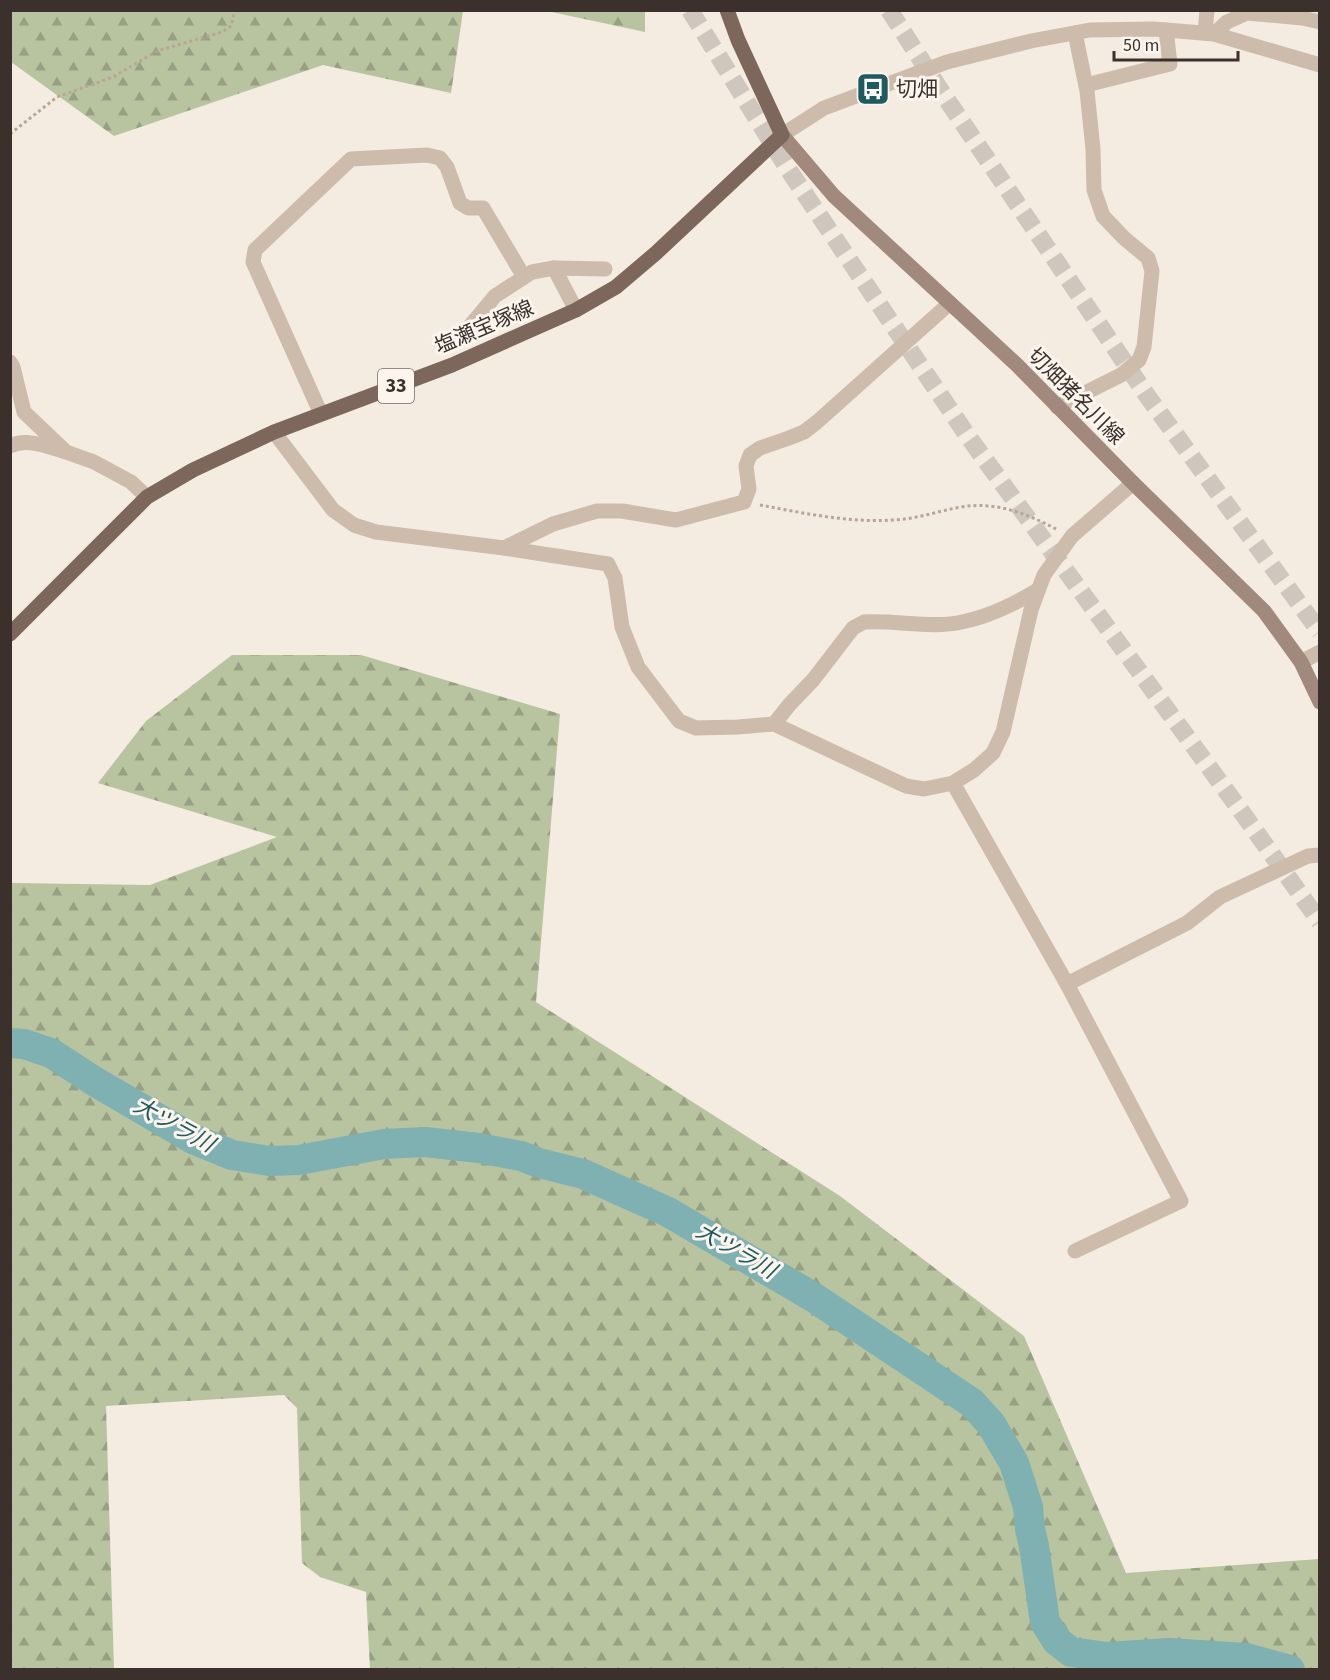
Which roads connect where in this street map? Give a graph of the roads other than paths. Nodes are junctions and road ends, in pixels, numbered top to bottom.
1 (727, 10) edge
2 (1208, 10) edge
3 (1320, 22) edge
4 (1166, 30) junction
5 (1075, 33) junction
6 (1210, 34) junction
7 (1320, 65) edge
8 (1086, 85) junction
9 (782, 135) junction
10 (554, 268) junction
11 (605, 269) dead end
12 (524, 278) junction
13 (950, 303) junction
14 (576, 310) junction
15 (460, 338) dead end
16 (10, 362) edge
17 (1057, 407) junction
18 (321, 414) junction
19 (274, 432) junction
20 (10, 447) edge
21 (66, 452) junction
22 (1133, 483) junction
23 (147, 497) junction
24 (504, 548) junction
25 (1038, 590) junction
26 (10, 634) edge
27 (1320, 652) edge
28 (1302, 662) junction
29 (1320, 702) edge
30 (774, 724) junction
31 (953, 783) junction
32 (1320, 855) edge
33 (1067, 984) junction
34 (1075, 1251) dead end

1 - 9 main road
2 - 6 street
3 - 6 street
4 - 5 street
4 - 6 street
4 - 8 street
5 - 8 street
5 - 9 street
6 - 7 street
8 - 17 street
9 - 13 main road, 切畑猪名川線
9 - 14 main road, 塩瀬宝塚線 / 33
10 - 11 street
10 - 12 street
10 - 14 street
12 - 15 street
12 - 18 street
13 - 17 main road, 切畑猪名川線
13 - 24 street
14 - 18 main road, 塩瀬宝塚線 / 33
16 - 21 street
17 - 22 main road, 切畑猪名川線
18 - 19 main road, 塩瀬宝塚線 / 33
19 - 23 main road, 塩瀬宝塚線 / 33
19 - 24 street
20 - 21 street
21 - 23 street
22 - 25 street
22 - 28 main road, 切畑猪名川線
23 - 26 main road, 塩瀬宝塚線 / 33
24 - 30 street
25 - 30 street
25 - 31 street
27 - 28 street
28 - 29 main road, 切畑猪名川線
30 - 31 street
31 - 33 street
32 - 33 street
33 - 34 street

